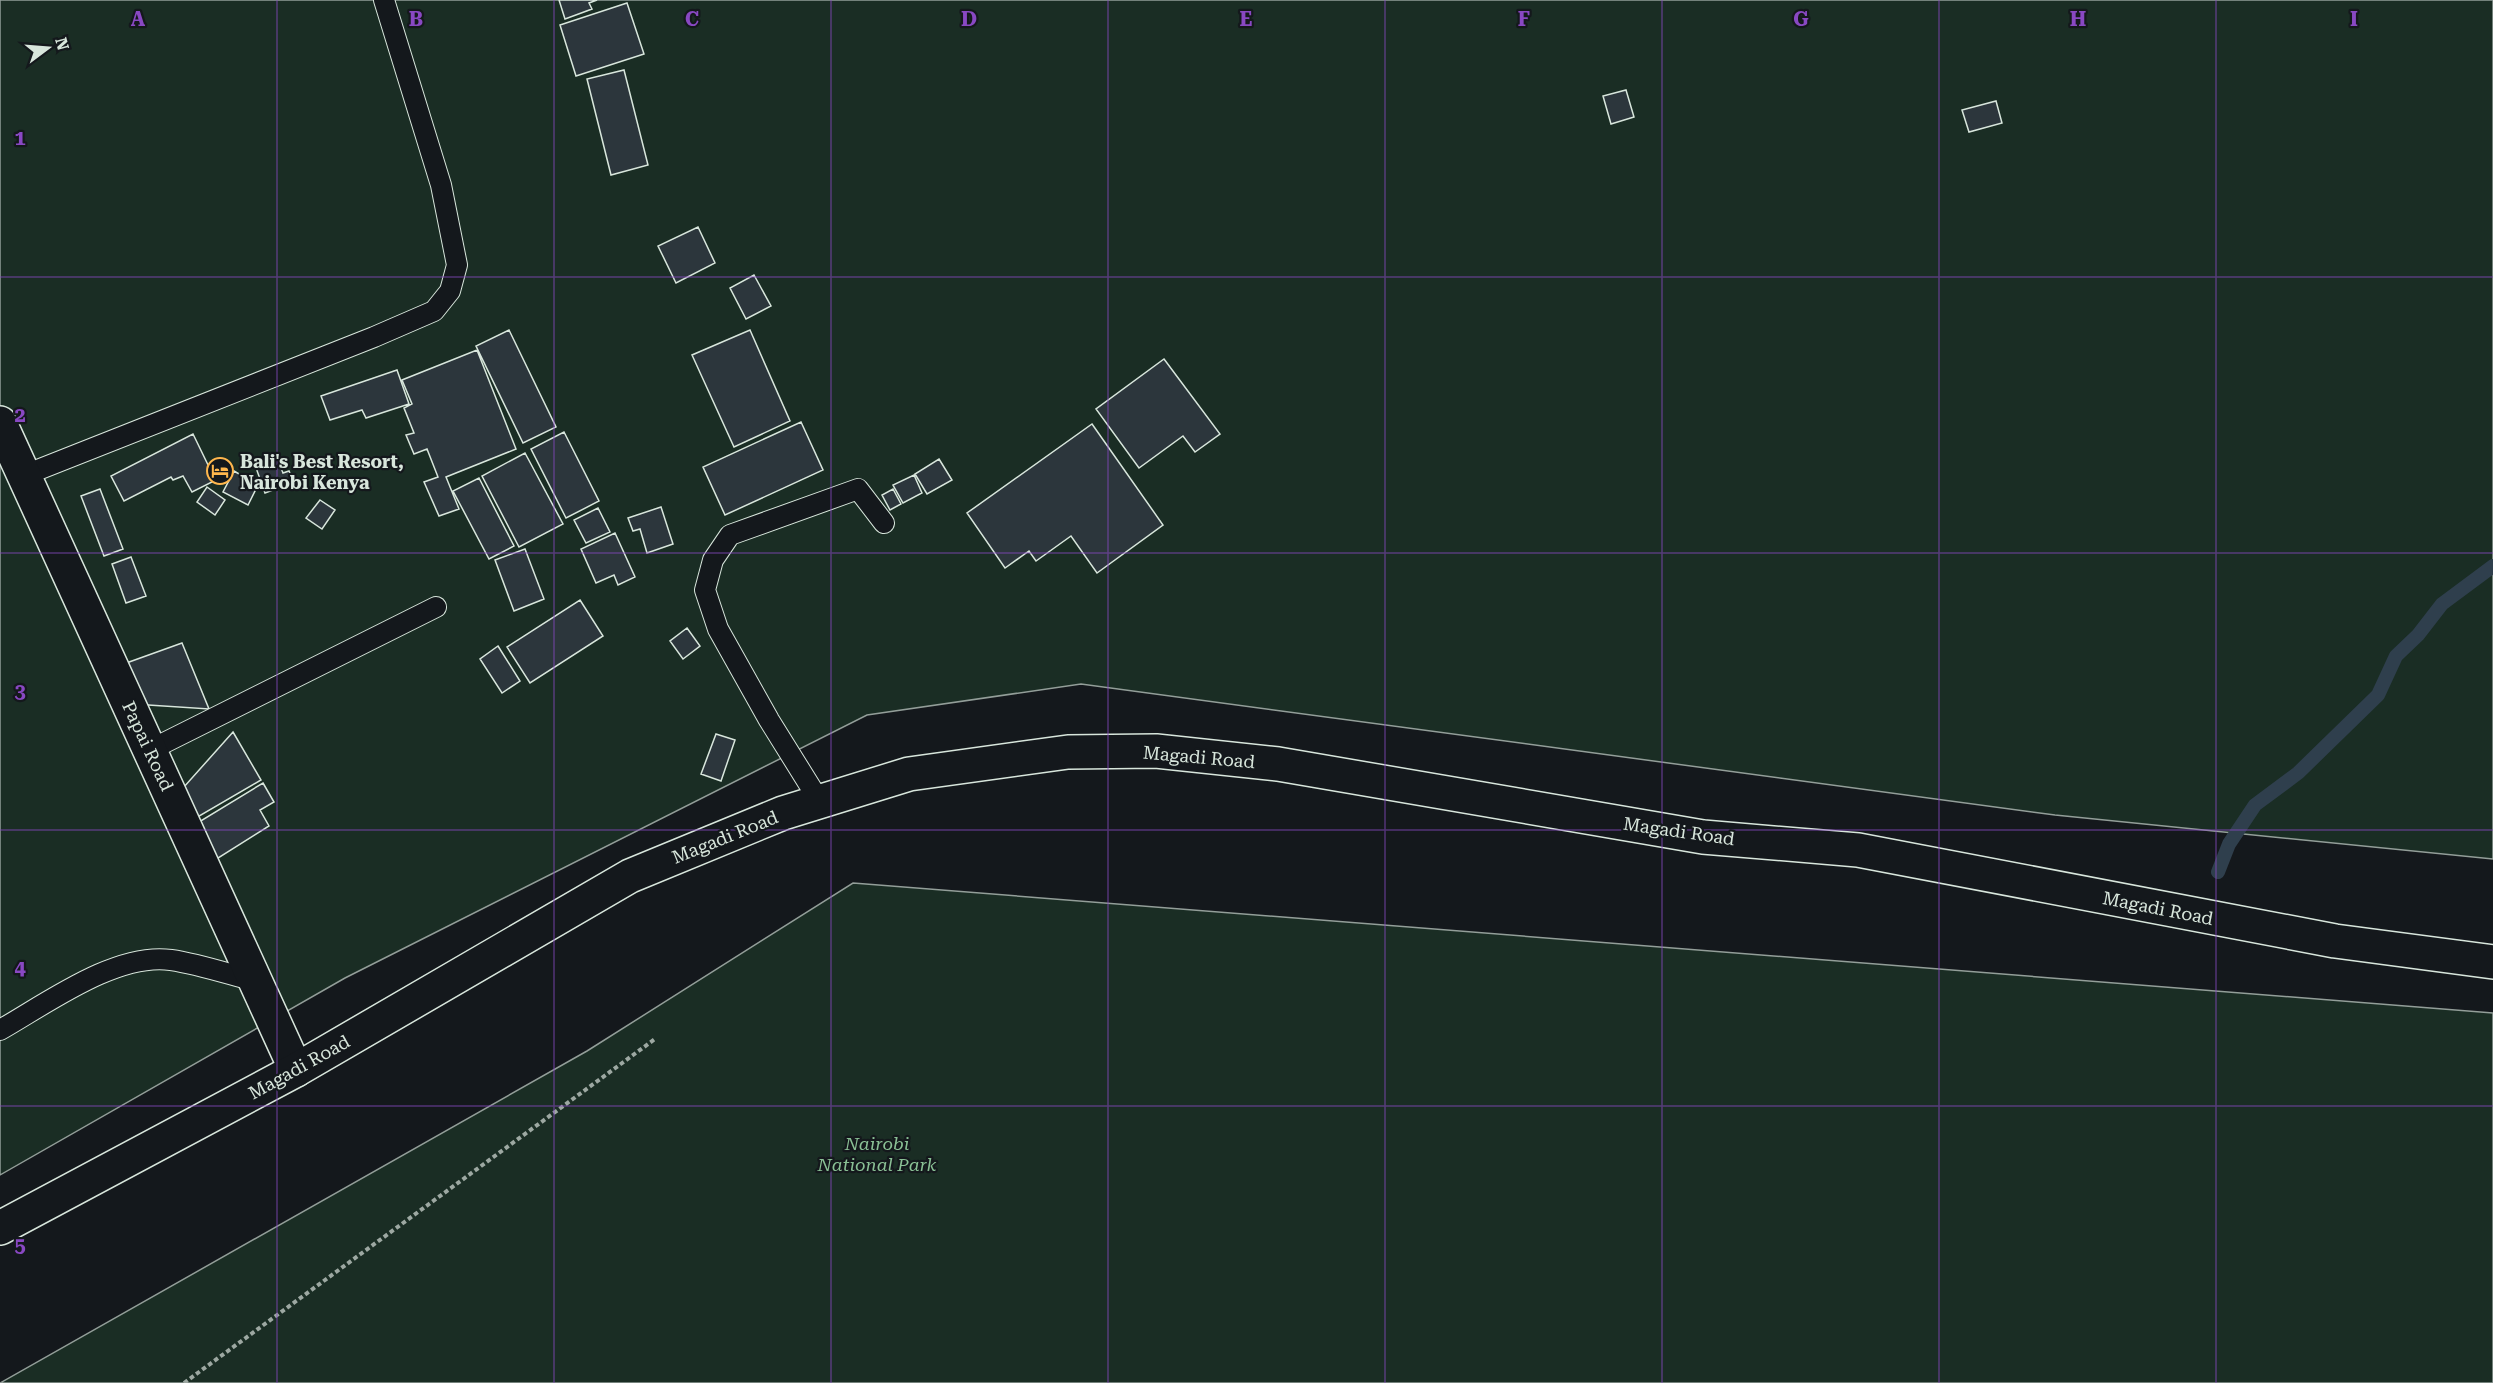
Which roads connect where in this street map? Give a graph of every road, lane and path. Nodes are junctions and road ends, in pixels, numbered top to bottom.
1 (384, 0) edge
2 (0, 423) edge
3 (25, 475) junction
4 (884, 523) dead end
5 (436, 607) dead end
6 (150, 750) junction
7 (820, 802) junction
8 (2493, 962) edge
9 (255, 981) junction
10 (0, 1030) edge
11 (655, 1039) dead end
12 (296, 1070) junction
13 (0, 1228) edge
14 (184, 1383) edge

1 - 3 lane
2 - 3 main road, Papai Road
3 - 6 main road, Papai Road
4 - 7 lane
5 - 6 lane
6 - 9 main road, Papai Road
7 - 8 main road, Magadi Road
7 - 12 main road, Magadi Road
9 - 10 lane
9 - 12 main road, Papai Road
11 - 14 path
12 - 13 main road, Magadi Road

